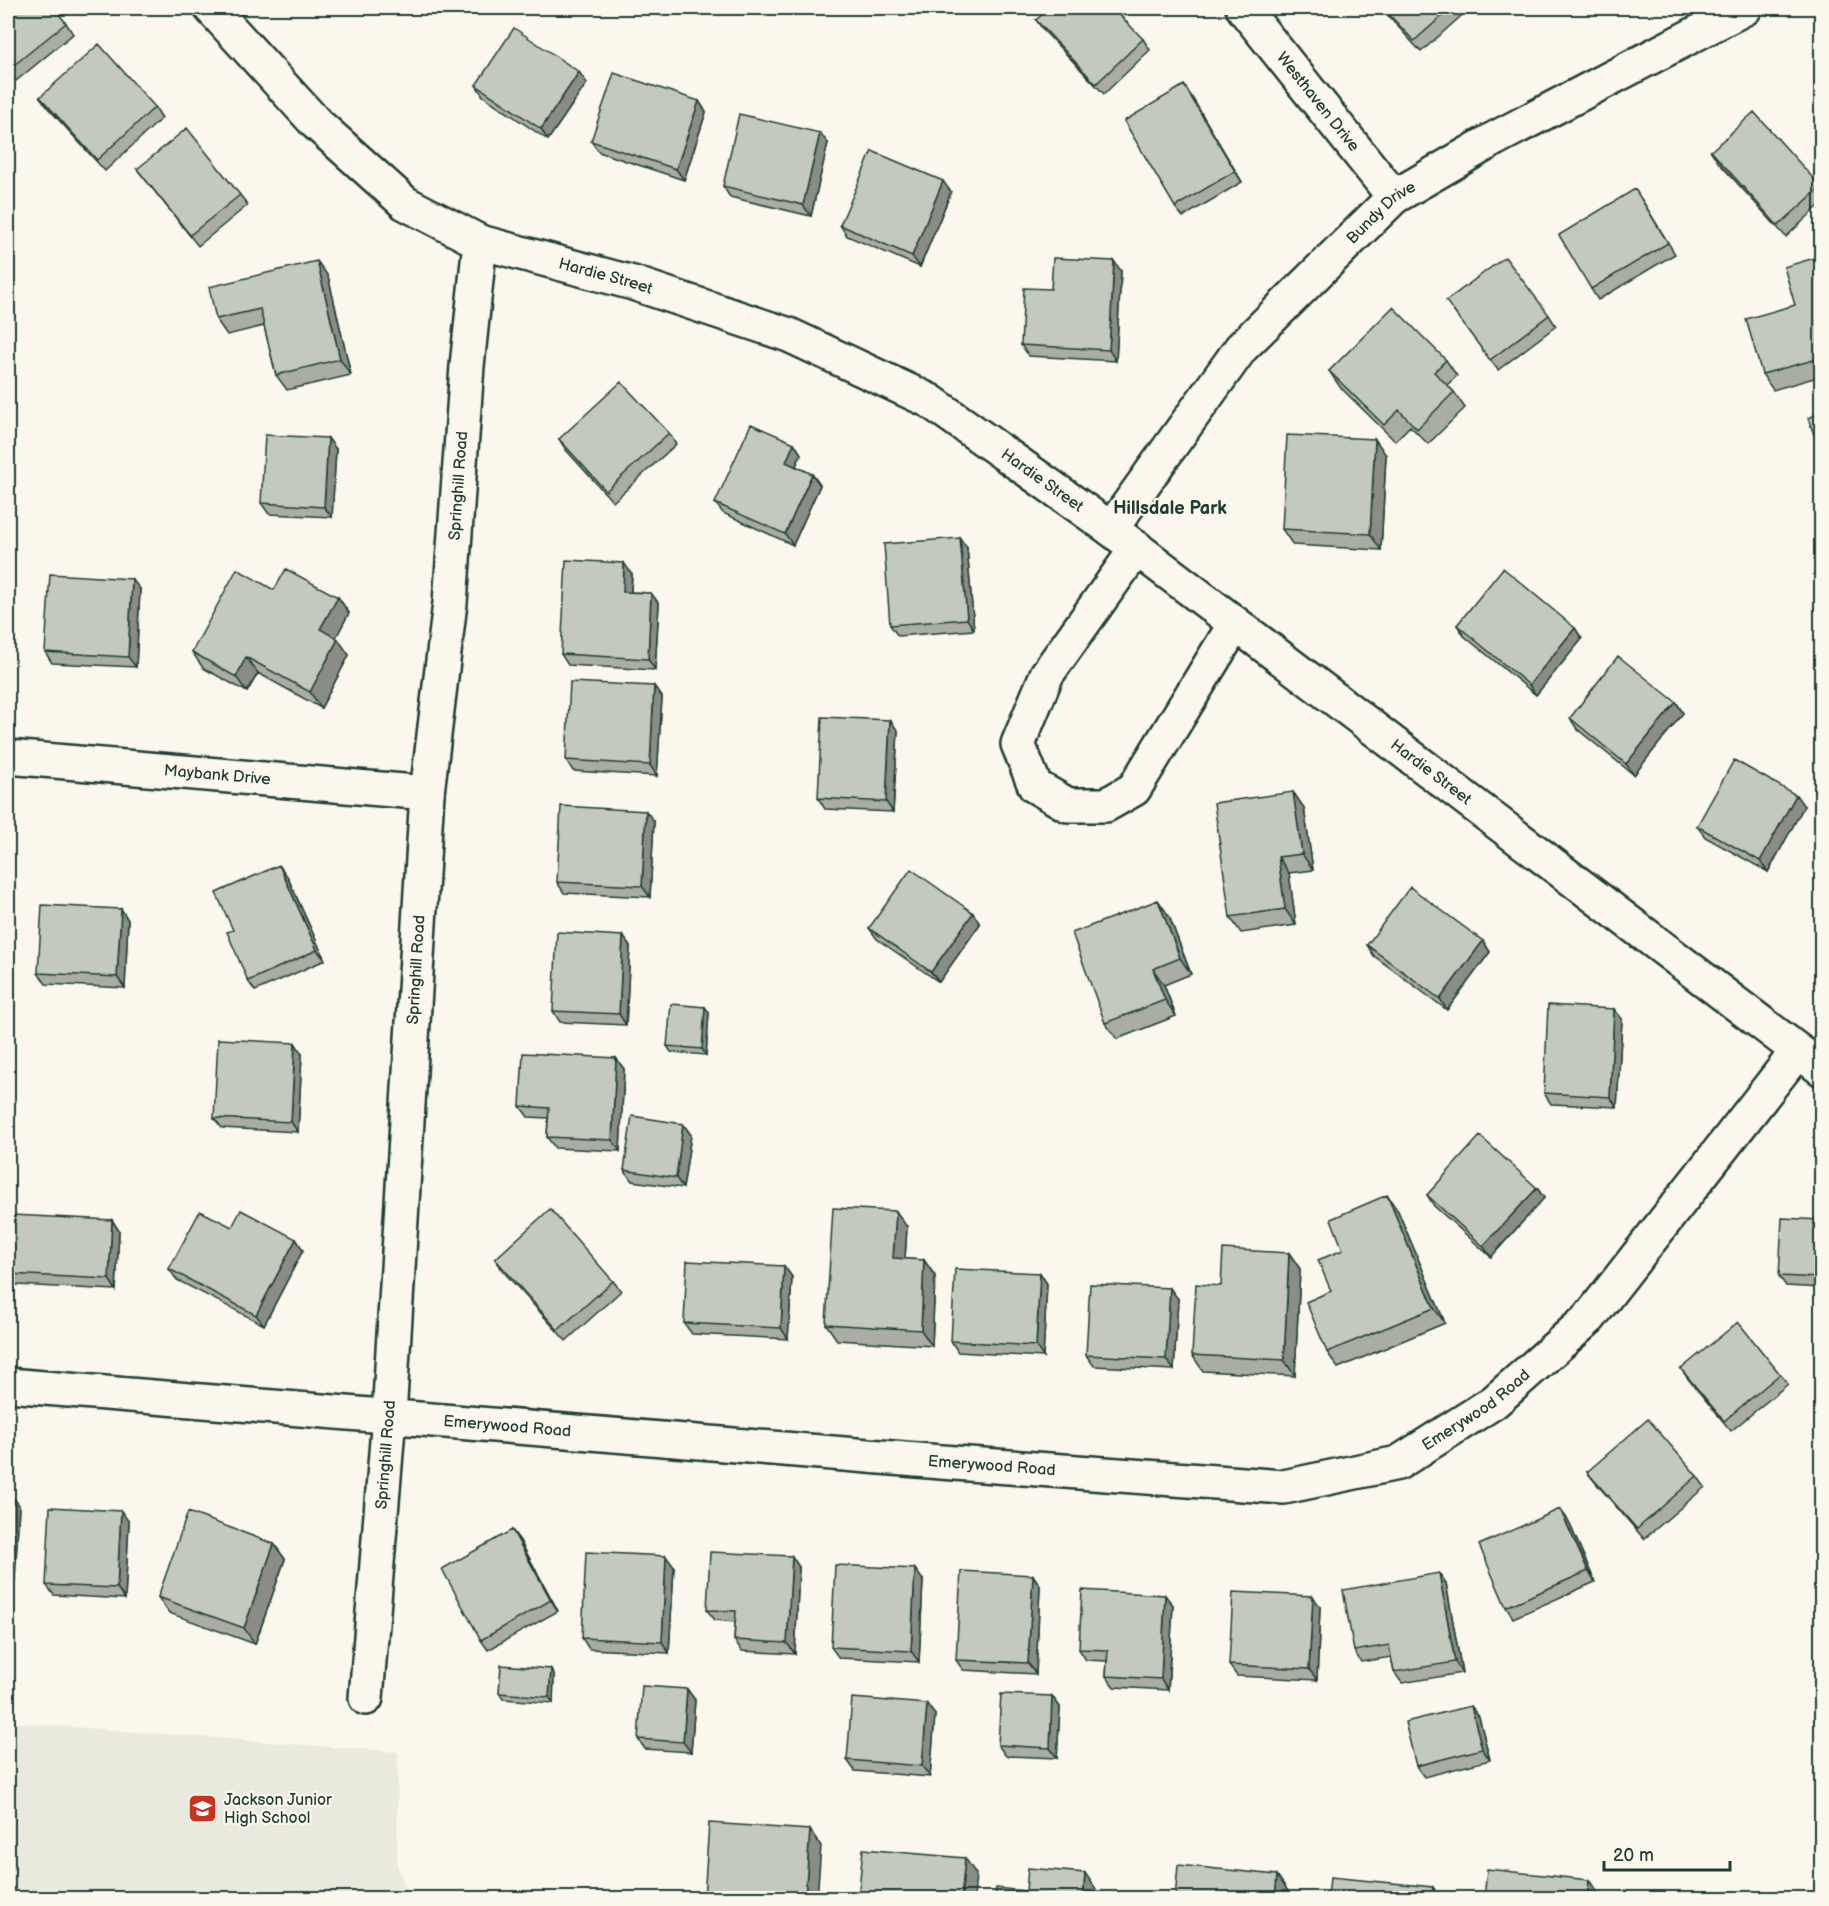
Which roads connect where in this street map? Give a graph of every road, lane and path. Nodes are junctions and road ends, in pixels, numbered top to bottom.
1 (211, 8) edge
2 (1243, 8) edge
3 (1744, 8) edge
4 (1394, 197) junction
5 (480, 242) junction
6 (1111, 529) junction
7 (1137, 548) junction
8 (1235, 624) junction
9 (8, 757) edge
10 (427, 793) junction
11 (1809, 1060) edge
12 (8, 1385) edge
13 (389, 1416) junction
14 (366, 1698) dead end

1 - 5 street, Hardie Street
2 - 4 street, Westhaven Drive
3 - 4 street, Bundy Drive
4 - 6 street, Bundy Drive
5 - 6 street, Hardie Street
5 - 10 street, Springhill Road
6 - 7 street, Hardie Street
7 - 8 street, Hardie Street
7 - 8 street
8 - 11 street, Hardie Street
9 - 10 street, Maybank Drive
10 - 13 street, Springhill Road
11 - 13 street, Emerywood Road
12 - 13 street, Emerywood Road
13 - 14 street, Springhill Road

